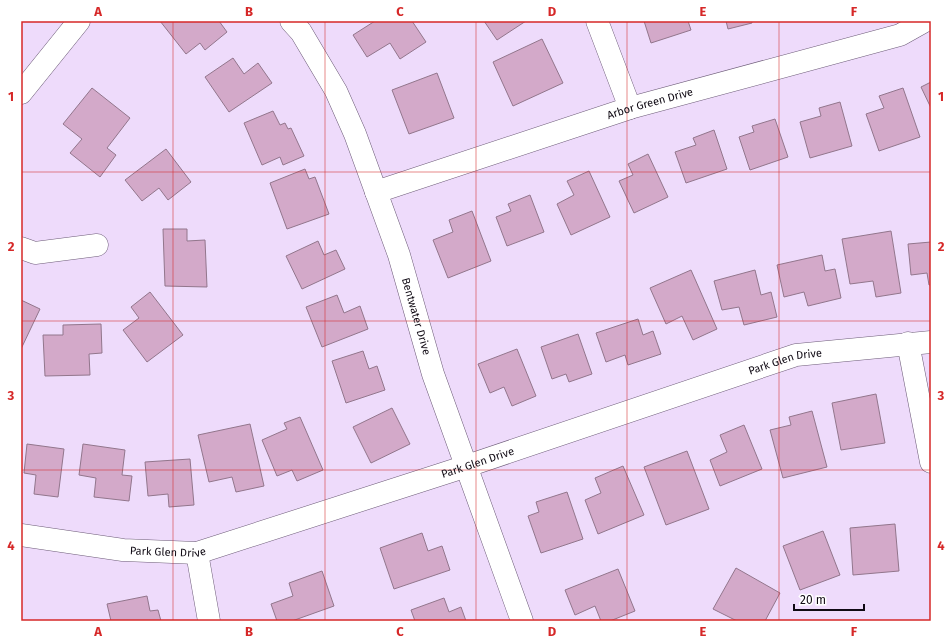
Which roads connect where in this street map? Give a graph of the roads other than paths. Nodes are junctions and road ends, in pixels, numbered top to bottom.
1 (80, 21) edge
2 (291, 21) edge
3 (597, 21) edge
4 (925, 21) edge
5 (21, 92) edge
6 (630, 108) junction
7 (376, 192) junction
8 (97, 245) dead end
9 (21, 248) edge
10 (931, 342) edge
11 (908, 343) junction
12 (931, 462) edge
13 (467, 466) junction
14 (21, 536) edge
15 (197, 553) junction
16 (209, 621) edge
17 (522, 621) edge

1 - 5 street
2 - 7 street, Bentwater Drive
3 - 6 street
4 - 6 street, Arbor Green Drive
6 - 7 street, Arbor Green Drive
7 - 13 street, Bentwater Drive
8 - 9 street
10 - 11 street, Park Glen Drive
11 - 12 street
11 - 13 street, Park Glen Drive
13 - 15 street, Park Glen Drive
13 - 17 street, Bentwater Drive
14 - 15 street, Park Glen Drive
15 - 16 street

